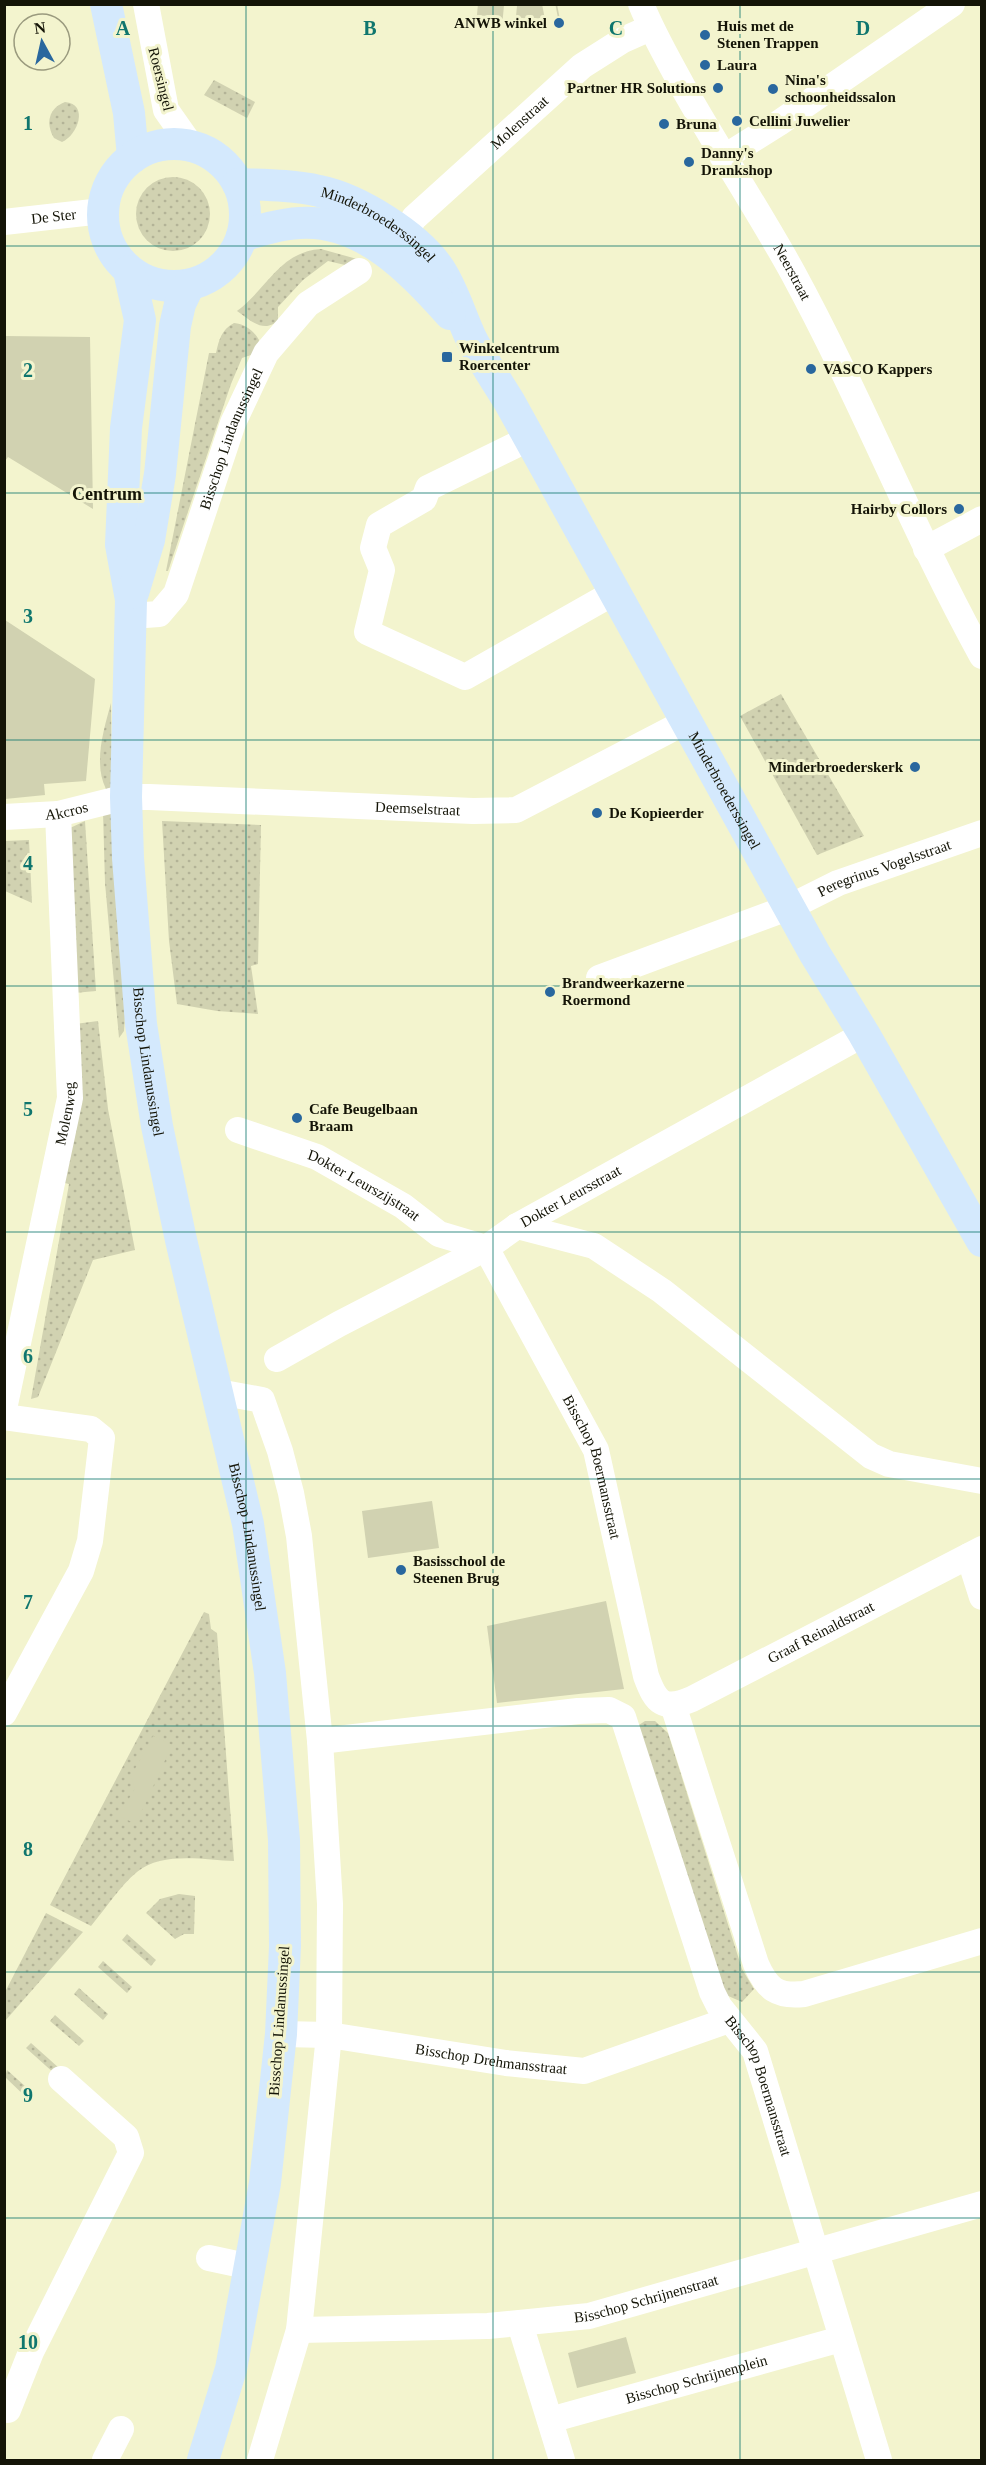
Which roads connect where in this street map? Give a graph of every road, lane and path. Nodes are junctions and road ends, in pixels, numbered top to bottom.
1 (146, 4) edge
2 (641, 4) edge
3 (952, 4) edge
4 (108, 8) edge
5 (650, 28) junction
6 (192, 147) junction
7 (133, 157) junction
8 (723, 158) junction
9 (237, 184) junction
10 (102, 211) junction
11 (4, 222) edge
12 (404, 235) junction
13 (242, 236) junction
14 (129, 271) junction
15 (358, 271) dead end
16 (189, 285) junction
17 (471, 337) junction
18 (530, 438) junction
19 (981, 519) edge
20 (926, 549) junction
21 (615, 592) junction
22 (131, 608) junction
23 (981, 656) edge
24 (687, 721) junction
25 (138, 797) junction
26 (58, 814) junction
27 (4, 817) edge
28 (981, 833) edge
29 (790, 907) junction
30 (599, 978) dead end
31 (864, 1034) junction
32 (238, 1130) dead end
33 (518, 1226) junction
34 (981, 1241) edge
35 (486, 1248) junction
36 (277, 1359) dead end
37 (218, 1392) junction
38 (4, 1409) edge
39 (4, 1417) edge
40 (981, 1481) edge
41 (975, 1553) edge
42 (981, 1597) edge
43 (666, 1703) junction
44 (4, 1713) edge
45 (320, 1741) junction
46 (981, 1941) edge
47 (729, 2020) junction
48 (281, 2034) junction
49 (329, 2035) junction
50 (61, 2079) dead end
51 (981, 2204) edge
52 (815, 2252) junction
53 (209, 2258) dead end
54 (251, 2267) junction
55 (520, 2324) junction
56 (299, 2330) junction
57 (841, 2339) junction
58 (4, 2408) edge
59 (550, 2420) junction
60 (121, 2428) dead end
61 (105, 2460) edge
62 (203, 2460) edge
63 (260, 2460) edge
64 (562, 2460) edge
65 (879, 2460) edge

1 - 6 street, Roersingel
2 - 5 street, Neerstraat
3 - 8 street
4 - 7 main road
5 - 8 street, Neerstraat
5 - 12 street, Molenstraat
6 - 7 main road
6 - 9 main road
7 - 10 main road
8 - 20 street, Neerstraat
9 - 12 main road, Minderbroederssingel
9 - 13 main road
10 - 11 street, De Ster
10 - 14 main road
12 - 17 main road, Minderbroederssingel
13 - 16 main road
13 - 17 main road, Minderbroederssingel
14 - 16 main road
14 - 22 main road, Bisschop Lindanussingel
15 - 22 street, Bisschop Lindanussingel
16 - 22 main road, Bisschop Lindanussingel
17 - 18 main road, Minderbroederssingel
18 - 21 main road, Minderbroederssingel
18 - 21 street
19 - 20 street
20 - 23 street, Neerstraat
21 - 24 main road, Minderbroederssingel
22 - 25 main road, Bisschop Lindanussingel
24 - 25 street, Deemselstraat
24 - 29 main road, Minderbroederssingel
25 - 26 street, Akcros
25 - 37 main road, Bisschop Lindanussingel
26 - 27 street, Akcros
26 - 38 street, Molenweg
28 - 29 street, Peregrinus Vogelsstraat
29 - 30 street, Peregrinus Vogelsstraat
29 - 31 main road, Minderbroederssingel
31 - 33 street, Dokter Leursstraat
31 - 34 main road, Minderbroederssingel
32 - 35 street, Dokter Leurszijstraat
33 - 35 street, Dokter Leursstraat
33 - 40 street
35 - 36 street, Dokter Leursstraat
35 - 43 street, Bisschop Boermansstraat
37 - 45 street
37 - 48 main road, Bisschop Lindanussingel
39 - 44 street
41 - 42 street
41 - 43 street, Graaf Reinaldstraat
43 - 46 street, Bisschop Boermansstraat
45 - 47 street, Bisschop Boermansstraat
45 - 49 street
47 - 49 street, Bisschop Drehmansstraat
47 - 52 street, Bisschop Boermansstraat
48 - 49 street, Bisschop Drehmansstraat
48 - 54 main road, Bisschop Lindanussingel
49 - 56 street
50 - 58 street
51 - 52 street, Bisschop Schrijnenstraat
52 - 55 street, Bisschop Schrijnenstraat
52 - 57 street, Bisschop Boermansstraat
53 - 54 street
54 - 62 main road, Bisschop Lindanussingel
55 - 56 street, Bisschop Schrijnenstraat
55 - 59 street
56 - 63 street
57 - 59 street, Bisschop Schrijnenplein
57 - 65 street, Bisschop Boermansstraat
59 - 64 street
60 - 61 street

